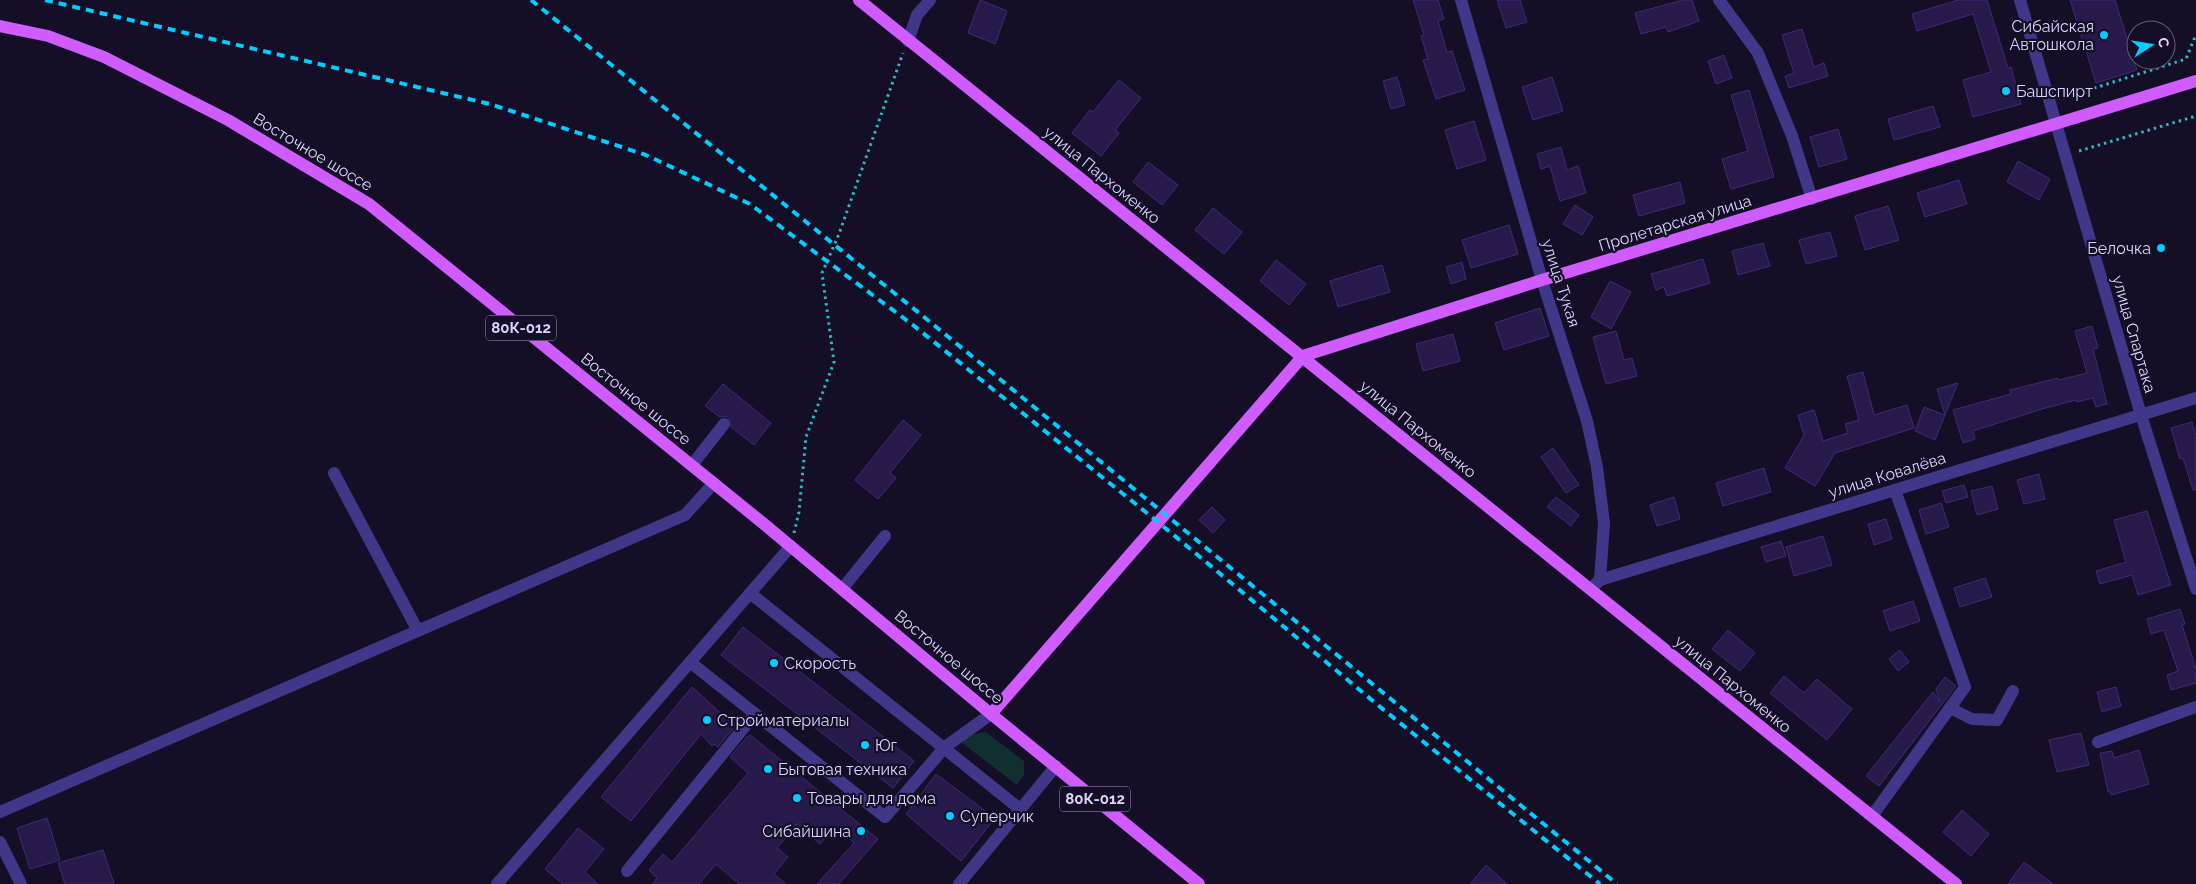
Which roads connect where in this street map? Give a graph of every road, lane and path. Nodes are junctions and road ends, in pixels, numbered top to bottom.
1 (859, 0) edge
2 (930, 0) edge
3 (1461, 0) edge
4 (1719, 0) edge
5 (2020, 0) edge
6 (0, 26) edge
7 (2196, 38) edge
8 (908, 41) junction
9 (2196, 81) edge
10 (2051, 102) junction
11 (2196, 116) edge
12 (2057, 124) junction
13 (2066, 155) junction
14 (1812, 199) junction
15 (1542, 280) junction
16 (1303, 356) junction
17 (2196, 398) edge
18 (2141, 415) junction
19 (724, 424) dead end
20 (692, 465) junction
21 (334, 472) dead end
22 (714, 483) junction
23 (1895, 490) junction
24 (885, 536) dead end
25 (791, 546) junction
26 (1600, 580) junction
27 (842, 589) junction
28 (2196, 589) edge
29 (1590, 590) junction
30 (750, 593) junction
31 (418, 630) junction
32 (690, 662) junction
33 (2012, 691) dead end
34 (2196, 707) edge
35 (1950, 708) junction
36 (755, 714) junction
37 (991, 714) junction
38 (2098, 742) dead end
39 (945, 747) junction
40 (1056, 766) junction
41 (1020, 809) junction
42 (0, 812) edge
43 (1872, 816) junction
44 (0, 842) edge
45 (627, 871) dead end
46 (20, 884) edge
47 (497, 884) edge
48 (959, 884) edge
49 (1199, 884) edge
50 (1956, 884) edge

1 - 8 main road, улица Пархоменко
2 - 8 street
3 - 15 street, улица Тукая
4 - 14 street
5 - 10 street, улица Спартака
6 - 20 main road, Восточное шоссе / 80К-012
7 - 10 path
8 - 16 main road, улица Пархоменко
8 - 25 path
9 - 12 main road, Пролетарская улица
10 - 12 street, улица Спартака
11 - 13 path
12 - 13 street, улица Спартака
12 - 14 main road, Пролетарская улица
13 - 18 street, улица Спартака
14 - 15 main road, Пролетарская улица
15 - 16 main road, Пролетарская улица
15 - 26 street, улица Тукая
16 - 29 main road, улица Пархоменко
16 - 37 main road
17 - 18 street, улица Ковалёва
18 - 23 street, улица Ковалёва
18 - 28 street, улица Спартака
19 - 20 street
20 - 22 main road, Восточное шоссе / 80К-012
21 - 31 street
22 - 25 main road, Восточное шоссе / 80К-012
22 - 31 street
23 - 26 street, улица Ковалёва
23 - 35 street
24 - 27 street
25 - 27 main road, Восточное шоссе / 80К-012
25 - 30 street
26 - 29 street, улица Ковалёва
27 - 37 main road, Восточное шоссе / 80К-012
29 - 43 main road, улица Пархоменко
30 - 32 street
30 - 39 street
31 - 42 street
32 - 36 street
32 - 47 street
33 - 35 street
34 - 38 street
35 - 43 street
36 - 39 street
36 - 45 street
37 - 39 street
37 - 40 main road, Восточное шоссе / 80К-012
39 - 41 street
40 - 41 street
40 - 49 main road, Восточное шоссе / 80К-012
41 - 48 street
43 - 50 main road, улица Пархоменко
44 - 46 street

